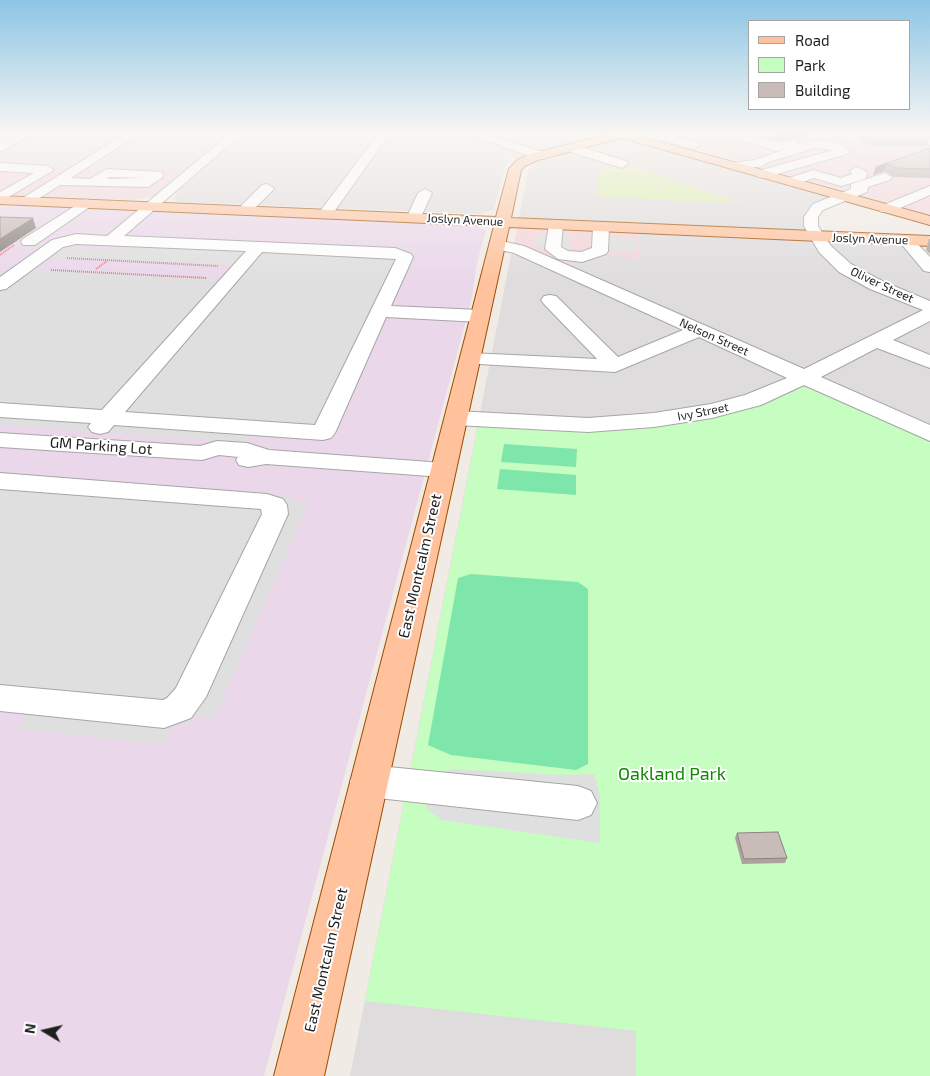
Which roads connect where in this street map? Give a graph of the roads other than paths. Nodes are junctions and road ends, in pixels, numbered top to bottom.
1 (28, 182) edge
2 (54, 182) edge
3 (98, 182) edge
4 (145, 182) edge
5 (180, 182) edge
6 (349, 182) edge
7 (513, 182) edge
8 (793, 182) edge
9 (835, 182) edge
10 (850, 182) edge
11 (870, 182) edge
12 (267, 188) dead end
13 (841, 189) junction
14 (930, 190) edge
15 (425, 193) dead end
16 (0, 199) edge
17 (25, 201) junction
18 (86, 203) junction
19 (152, 206) junction
20 (930, 206) edge
21 (245, 210) junction
22 (893, 211) junction
23 (326, 213) junction
24 (414, 217) junction
25 (930, 221) edge
26 (503, 222) junction
27 (556, 225) junction
28 (601, 227) junction
29 (817, 237) junction
30 (112, 240) junction
31 (906, 240) junction
32 (930, 241) edge
33 (497, 245) junction
34 (258, 247) junction
35 (18, 250) dead end
36 (930, 267) edge
37 (0, 285) edge
38 (550, 300) dead end
39 (930, 307) edge
40 (380, 311) junction
41 (930, 314) edge
42 (480, 316) junction
43 (699, 330) junction
44 (877, 341) junction
45 (470, 359) junction
46 (930, 362) edge
47 (615, 366) junction
48 (805, 378) junction
49 (0, 410) edge
50 (109, 417) junction
51 (456, 418) junction
52 (930, 434) edge
53 (0, 440) edge
54 (84, 445) junction
55 (157, 450) junction
56 (443, 470) junction
57 (0, 481) edge
58 (127, 491) junction
59 (0, 698) edge
60 (369, 781) junction
61 (578, 803) dead end
62 (299, 1076) edge

1 - 16 street
2 - 17 street
3 - 4 street
5 - 19 street
6 - 23 street
7 - 26 main road, East Montcalm Street
8 - 13 main road
9 - 13 street
10 - 13 street
11 - 13 street
12 - 21 street
13 - 22 main road
13 - 29 street, Oliver Street
14 - 22 street
15 - 24 street
16 - 17 main road, Joslyn Avenue
17 - 18 main road, Joslyn Avenue
18 - 19 main road, Joslyn Avenue
18 - 35 street
19 - 21 main road, Joslyn Avenue
19 - 30 street
20 - 22 street
21 - 23 main road, Joslyn Avenue
22 - 25 main road
23 - 24 main road, Joslyn Avenue
24 - 26 main road, Joslyn Avenue
26 - 27 main road, Joslyn Avenue
26 - 33 main road, East Montcalm Street
27 - 28 main road, Joslyn Avenue
27 - 28 street
28 - 29 main road, Joslyn Avenue
29 - 31 main road, Joslyn Avenue
29 - 39 street, Oliver Street
30 - 34 street
30 - 37 street
31 - 32 main road, Joslyn Avenue
31 - 36 street
33 - 42 main road, East Montcalm Street
33 - 43 street, Nelson Street
34 - 40 street
34 - 50 street
38 - 47 street
40 - 42 street
40 - 50 street
41 - 44 street, Ivy Street
42 - 45 main road, East Montcalm Street
43 - 47 street
43 - 48 street, Nelson Street
44 - 46 street
44 - 48 street, Ivy Street
45 - 47 street
45 - 51 main road, East Montcalm Street
48 - 51 street, Ivy Street
48 - 52 street, Nelson Street
49 - 50 street
50 - 54 street
51 - 56 main road, East Montcalm Street
53 - 54 street, GM Parking Lot
54 - 55 street, GM Parking Lot
55 - 56 street, GM Parking Lot
55 - 58 street
56 - 60 main road, East Montcalm Street
57 - 58 street
58 - 59 street
60 - 61 street
60 - 62 main road, East Montcalm Street

